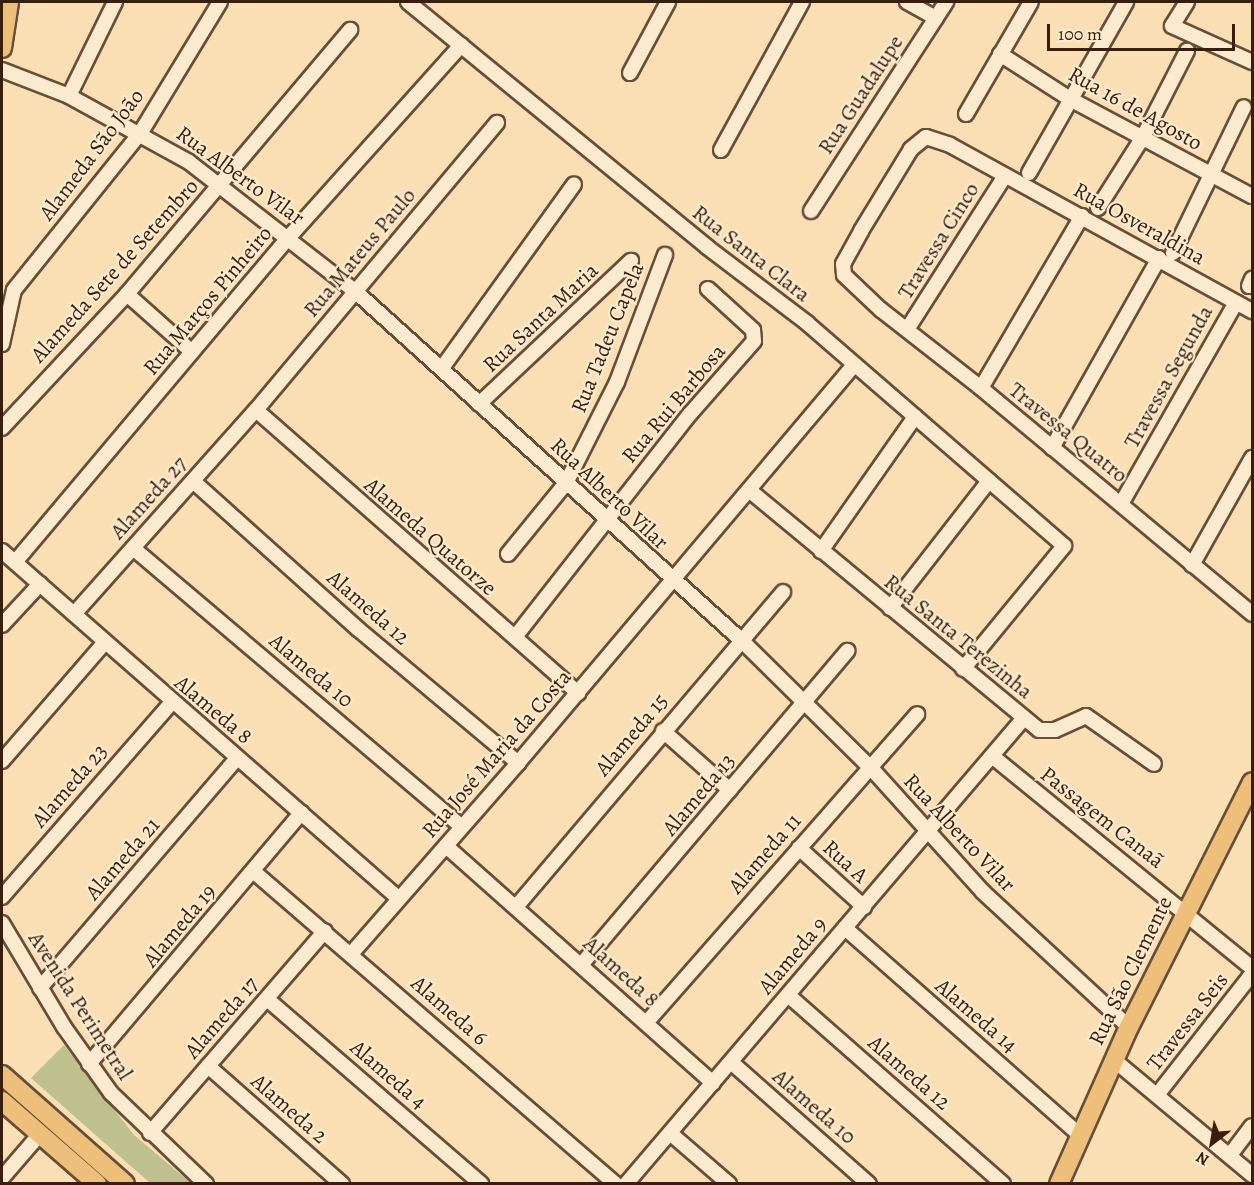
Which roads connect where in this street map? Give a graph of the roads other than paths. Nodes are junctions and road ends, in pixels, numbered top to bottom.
1 (9, 2) edge
2 (115, 2) edge
3 (220, 2) edge
4 (408, 2) edge
5 (668, 2) edge
6 (802, 2) edge
7 (907, 2) edge
8 (946, 2) edge
9 (1031, 2) edge
10 (1126, 2) edge
11 (1186, 2) edge
12 (936, 18) junction
13 (350, 30) dead end
14 (461, 45) junction
15 (2, 48) edge
16 (1187, 51) dead end
17 (1000, 54) junction
18 (1252, 62) edge
19 (2, 70) edge
20 (630, 73) dead end
21 (69, 96) junction
22 (1070, 99) junction
23 (1244, 107) dead end
24 (966, 114) dead end
25 (497, 123) dead end
26 (141, 132) junction
27 (1143, 137) junction
28 (721, 150) dead end
29 (1029, 173) dead end
30 (1212, 174) junction
31 (1005, 176) junction
32 (574, 184) dead end
33 (220, 185) junction
34 (1252, 196) edge
35 (1098, 208) dead end
36 (811, 211) dead end
37 (1082, 216) junction
38 (289, 237) junction
39 (852, 248) joint
40 (1173, 253) dead end
41 (665, 255) dead end
42 (1159, 258) junction
43 (631, 261) dead end
44 (708, 289) dead end
45 (355, 291) junction
46 (127, 294) junction
47 (1236, 302) junction
48 (1252, 311) edge
49 (908, 328) junction
50 (2, 339) edge
51 (192, 352) junction
52 (854, 365) junction
53 (442, 368) junction
54 (981, 388) junction
55 (479, 404) junction
56 (256, 411) junction
57 (915, 417) junction
58 (2, 428) edge
59 (1052, 448) junction
60 (1252, 458) edge
61 (193, 481) junction
62 (989, 481) junction
63 (566, 483) junction
64 (749, 490) junction
65 (1121, 504) junction
66 (607, 521) junction
67 (133, 548) junction
68 (2, 551) edge
69 (821, 551) junction
70 (508, 554) dead end
71 (16, 561) junction
72 (1192, 565) junction
73 (673, 581) junction
74 (40, 584) junction
75 (783, 592) dead end
76 (890, 608) junction
77 (74, 614) junction
78 (1252, 614) edge
79 (2, 625) edge
80 (515, 637) junction
81 (741, 640) junction
82 (105, 642) junction
83 (848, 651) dead end
84 (963, 669) junction
85 (578, 693) junction
86 (804, 701) junction
87 (171, 703) junction
88 (917, 714) dead end
89 (1024, 718) junction
90 (663, 731) junction
91 (992, 756) junction
92 (237, 758) junction
93 (2, 761) edge
94 (518, 763) junction
95 (1154, 764) dead end
96 (871, 768) junction
97 (1252, 782) edge
98 (730, 790) junction
99 (301, 813) junction
100 (462, 827) junction
101 (927, 832) junction
102 (446, 846) junction
103 (799, 848) junction
104 (253, 871) junction
105 (2, 897) edge
106 (398, 898) junction
107 (516, 907) junction
108 (864, 907) junction
109 (1187, 911) junction
110 (2, 923) edge
111 (845, 928) junction
112 (325, 931) junction
113 (351, 954) junction
114 (581, 965) junction
115 (1252, 968) edge
116 (1252, 974) edge
117 (40, 988) junction
118 (788, 995) junction
119 (267, 999) junction
120 (646, 1023) junction
121 (1129, 1027) junction
122 (1114, 1060) junction
123 (732, 1062) junction
124 (89, 1064) junction
125 (208, 1066) junction
126 (2, 1075) edge
127 (713, 1083) junction
128 (1157, 1095) junction
129 (2, 1101) edge
130 (1252, 1126) edge
131 (150, 1133) junction
132 (670, 1133) junction
133 (40, 1134) junction
134 (1080, 1135) junction
135 (1230, 1155) junction
136 (1252, 1175) edge
137 (2, 1178) edge
138 (97, 1184) edge
139 (125, 1184) edge
140 (206, 1184) edge
141 (342, 1184) edge
142 (481, 1184) edge
143 (616, 1184) edge
144 (626, 1184) edge
145 (729, 1184) edge
146 (869, 1184) edge
147 (1003, 1184) edge
148 (1059, 1184) edge

1 - 15 main road
2 - 21 street
3 - 26 street, Alameda São João
4 - 14 street, Rua Santa Clara
5 - 20 street
6 - 28 street
7 - 12 street
8 - 12 street, Rua Guadalupe
9 - 17 street
10 - 22 street
11 - 18 street
12 - 36 street, Rua Guadalupe
13 - 33 street, Alameda Sete de Setembro
14 - 38 street, Rua Marços Pinheiro
14 - 52 street, Rua Santa Clara
16 - 27 street
17 - 22 street, Rua 16 de Agosto
17 - 24 street
19 - 21 street, Rua Alberto Vilar
21 - 26 street, Rua Alberto Vilar
22 - 27 street, Rua 16 de Agosto
22 - 29 street
23 - 30 street
25 - 45 street, Rua Mateus Paulo
26 - 33 street, Rua Alberto Vilar
26 - 50 street, Alameda São João
27 - 30 street, Rua 16 de Agosto
27 - 35 street
30 - 34 street, Rua 16 de Agosto
30 - 40 street
31 - 37 street, Rua Osveraldina
31 - 39 street, Rua Osveraldina
31 - 49 street, Travessa Cinco
32 - 53 street
33 - 38 street, Rua Alberto Vilar
33 - 46 street, Alameda Sete de Setembro
37 - 42 street, Rua Osveraldina
37 - 54 street, Travessa Quatro
38 - 45 street, Rua Alberto Vilar
38 - 51 street, Rua Marços Pinheiro
39 - 49 street, Rua Santa Clara
41 - 63 street, Rua Tadeu Capela
42 - 47 street, Rua Osveraldina
42 - 59 street
43 - 55 street, Rua Santa Maria
44 - 66 street, Rua Rui Barbosa
45 - 53 street, Rua Alberto Vilar
45 - 56 street, Rua Mateus Paulo
46 - 51 street
46 - 58 street, Alameda Sete de Setembro
47 - 48 street, Rua Osveraldina
47 - 65 street, Travessa Segunda
49 - 54 street, Rua Santa Clara
51 - 71 street, Rua Marços Pinheiro
52 - 57 street, Rua Santa Clara
52 - 64 street
53 - 55 street, Rua Alberto Vilar
54 - 59 street, Travessa Quatro
55 - 63 street, Rua Alberto Vilar
56 - 61 street, Alameda 27
56 - 80 street, Alameda Quatorze
57 - 62 street, Rua Santa Clara
57 - 69 street
59 - 65 street, Travessa Quatro
60 - 72 street
61 - 67 street, Alameda 27
61 - 94 street, Alameda 12
62 - 76 street
62 - 84 street, Rua Santa Clara
63 - 66 street, Rua Alberto Vilar
63 - 70 street, Rua Tadeu Capela
64 - 69 street, Rua Santa Terezinha
64 - 73 street
65 - 72 street, Travessa Quatro
66 - 73 street, Rua Alberto Vilar
66 - 80 street, Rua Rui Barbosa
67 - 77 street, Alameda 27
67 - 100 street, Alameda 10
68 - 71 street, Alameda 8
69 - 76 street, Rua Santa Terezinha
71 - 74 street, Alameda 8
72 - 78 street, Travessa Quatro
73 - 81 street, Rua Alberto Vilar
73 - 85 street, Rua José Maria da Costa
74 - 77 street, Alameda 8
74 - 79 street
75 - 81 street, Alameda 15
76 - 84 street, Rua Santa Terezinha
77 - 82 street, Alameda 8
80 - 85 street, Alameda Quatorze
81 - 86 street, Rua Alberto Vilar
81 - 90 street, Alameda 15
82 - 87 street, Alameda 8
82 - 93 street
83 - 86 street, Alameda 13
84 - 89 street, Rua Santa Terezinha
85 - 94 street, Rua José Maria da Costa
86 - 96 street, Rua Alberto Vilar
86 - 98 street, Alameda 13
87 - 92 street, Alameda 8
87 - 105 street, Alameda 23
88 - 96 street, Alameda 11
89 - 91 street, Alameda 9
89 - 95 street, Rua Santa Terezinha
90 - 98 street
90 - 107 street, Alameda 15
91 - 101 street, Alameda 9
91 - 109 street, Passagem Canaã
92 - 99 street, Alameda 8
92 - 117 street, Alameda 21
94 - 100 street, Rua José Maria da Costa
96 - 101 street, Rua Alberto Vilar
96 - 103 street, Alameda 11
97 - 109 main road, Rua São Clemente
98 - 114 street, Alameda 13
99 - 104 street, Alameda 19
99 - 106 street, Alameda 8
100 - 102 street, Rua José Maria da Costa
101 - 108 street, Alameda 9
101 - 121 street, Rua Alberto Vilar
102 - 106 street, Rua José Maria da Costa
102 - 107 street, Alameda 8
103 - 108 street, Rua A
103 - 120 street, Alameda 11
104 - 112 street, Alameda 6
104 - 124 street, Alameda 19
106 - 113 street, Rua José Maria da Costa
107 - 114 street, Alameda 8
108 - 111 street, Alameda 9
109 - 115 street, Passagem Canaã
109 - 121 main road, Rua São Clemente
110 - 117 street, Avenida Perimetral
111 - 118 street, Alameda 9
111 - 134 street, Alameda 14
112 - 113 street, Alameda 6
112 - 119 street, Alameda 17
113 - 143 street, Alameda 6
114 - 120 street, Alameda 8
116 - 128 street, Travessa Seis
117 - 124 street, Avenida Perimetral
118 - 123 street, Alameda 9
118 - 147 street, Alameda 12
119 - 125 street, Alameda 17
119 - 142 street, Alameda 4
120 - 127 street, Alameda 8
121 - 122 main road, Rua São Clemente
122 - 128 street
122 - 134 main road, Rua São Clemente
123 - 127 street, Alameda 9
123 - 146 street, Alameda 10
124 - 131 street, Avenida Perimetral
125 - 131 street, Alameda 17
125 - 141 street, Alameda 2
126 - 139 main road
127 - 132 street, Alameda 9
128 - 135 street
129 - 133 main road
130 - 135 street
131 - 140 street, Avenida Perimetral
132 - 144 street, Alameda 9
132 - 145 street
133 - 137 street
133 - 138 main road
134 - 148 main road, Rua São Clemente
135 - 136 street

